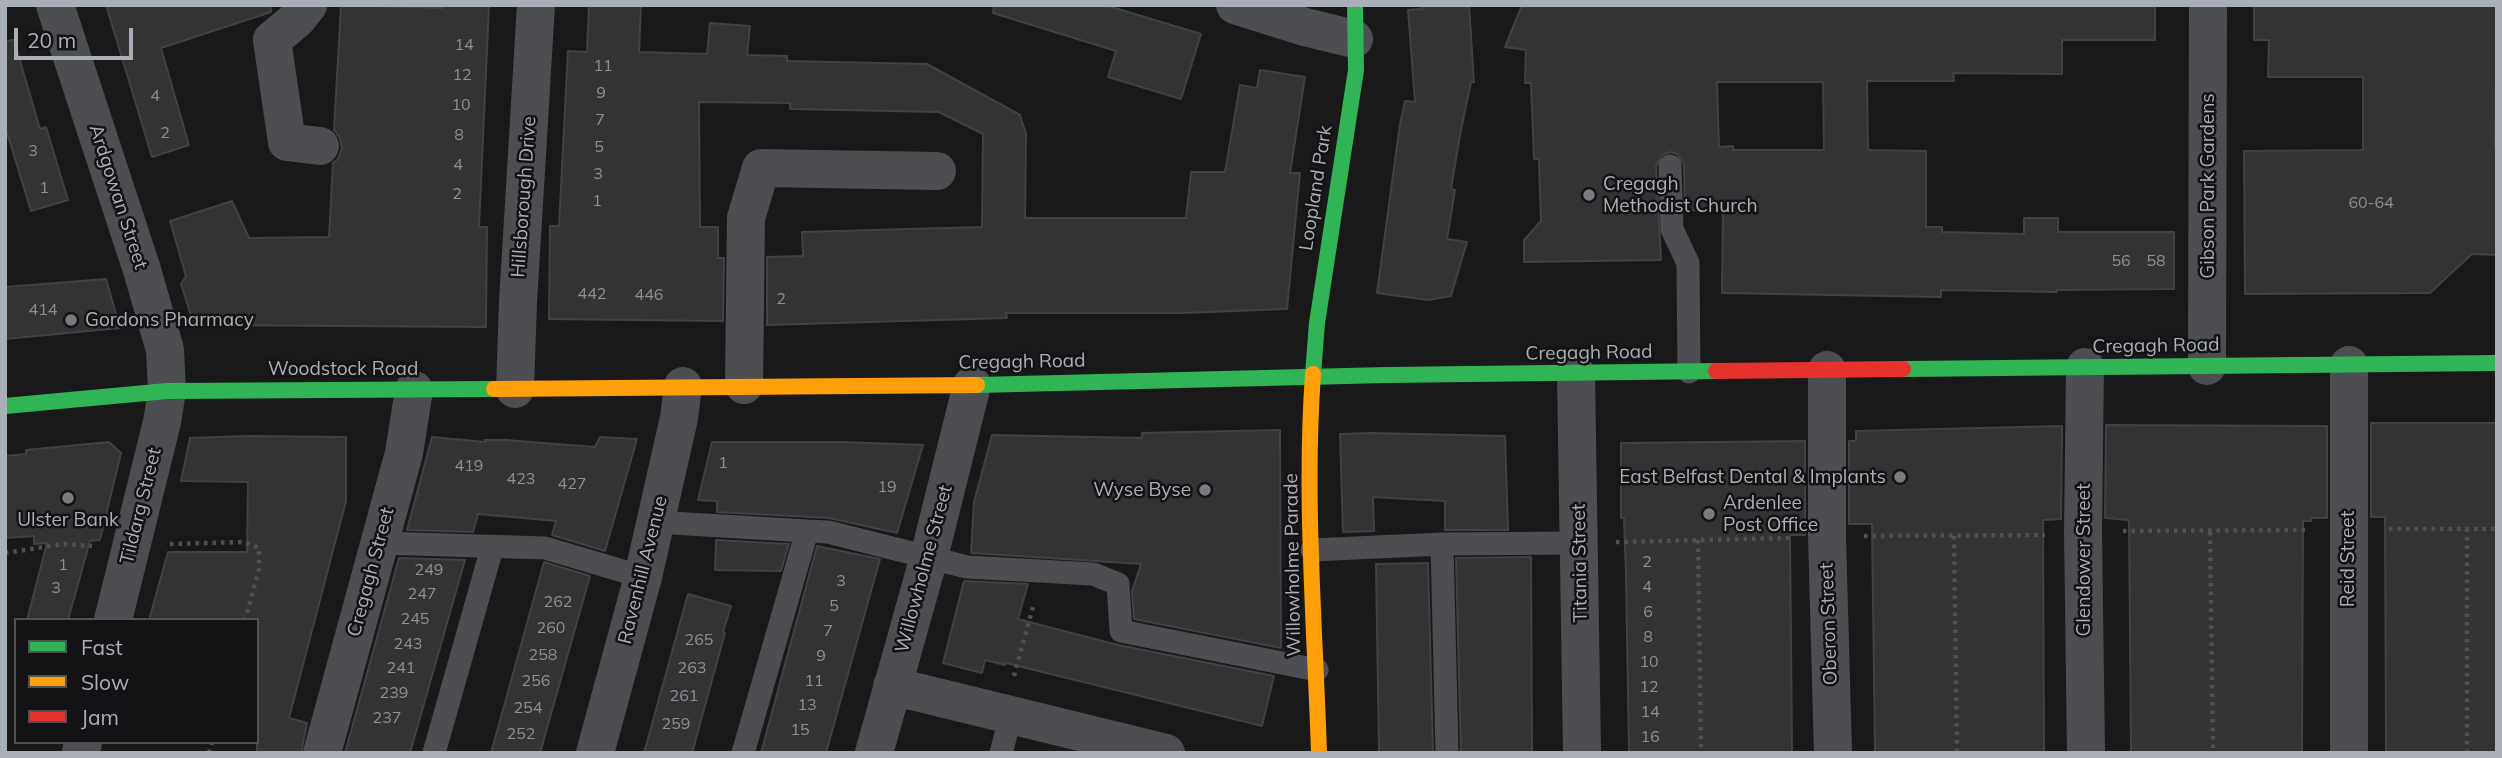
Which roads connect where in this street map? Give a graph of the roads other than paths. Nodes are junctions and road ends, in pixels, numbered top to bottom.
1 (55, 5) edge
2 (308, 5) edge
3 (536, 5) edge
4 (1235, 5) edge
5 (2208, 5) edge
6 (1355, 22) edge
7 (320, 146) dead end
8 (1670, 166) dead end
9 (937, 171) dead end
10 (2497, 363) edge
11 (2349, 365) junction
12 (2207, 366) junction
13 (2085, 367) junction
14 (1827, 370) junction
15 (1689, 372) junction
16 (1576, 374) junction
17 (1313, 377) junction
18 (744, 385) junction
19 (972, 385) junction
20 (683, 386) junction
21 (516, 389) junction
22 (414, 390) junction
23 (167, 391) junction
24 (5, 406) edge
25 (655, 522) junction
26 (807, 531) junction
27 (1580, 542) junction
28 (380, 543) junction
29 (1442, 544) junction
30 (492, 548) junction
31 (1312, 550) junction
32 (929, 557) junction
33 (643, 576) junction
34 (113, 618) edge
35 (1317, 670) junction
36 (892, 686) junction
37 (1008, 714) junction
38 (322, 753) edge
39 (434, 753) edge
40 (595, 753) edge
41 (743, 753) edge
42 (874, 753) edge
43 (1001, 753) edge
44 (1166, 753) edge
45 (1319, 753) edge
46 (1447, 753) edge
47 (1582, 753) edge
48 (1833, 753) edge
49 (2086, 753) edge
50 (2349, 753) edge

1 - 23 street, Ardgowan Street
2 - 7 street
3 - 21 street, Hillsborough Drive
4 - 6 street
5 - 12 street, Gibson Park Gardens
6 - 17 street, Loopland Park
8 - 15 lane
9 - 18 street
10 - 11 street, Cregagh Road
11 - 12 street, Cregagh Road
11 - 50 street, Reid Street
12 - 13 street, Cregagh Road
13 - 14 street, Cregagh Road
13 - 49 street, Glendower Street
14 - 15 street, Cregagh Road
14 - 48 street, Oberon Street
15 - 16 street, Cregagh Road
16 - 17 street, Cregagh Road
16 - 27 street, Titania Street
17 - 19 street, Cregagh Road
17 - 31 street, Willowholme Parade
18 - 19 street, Cregagh Road
18 - 20 street, Cregagh Road
19 - 32 street, Willowholme Street
20 - 21 street, Woodstock Road
20 - 25 street, Ravenhill Avenue
21 - 22 street, Woodstock Road
22 - 23 street, Woodstock Road
22 - 28 street, Cregagh Street
23 - 24 street, Woodstock Road
23 - 34 street, Tildarg Street
25 - 26 lane
25 - 33 street, Ravenhill Avenue
26 - 32 lane
26 - 41 lane
27 - 29 lane
27 - 47 street, Titania Street
28 - 30 lane
28 - 38 street, Cregagh Street
29 - 31 lane
29 - 46 lane
30 - 33 lane
30 - 39 lane
31 - 35 street, Willowholme Parade
32 - 35 lane
32 - 36 street, Willowholme Street
33 - 40 street, Ravenhill Avenue
35 - 45 street, Willowholme Parade
36 - 37 street
36 - 42 street, Willowholme Street
37 - 43 lane
37 - 44 street

